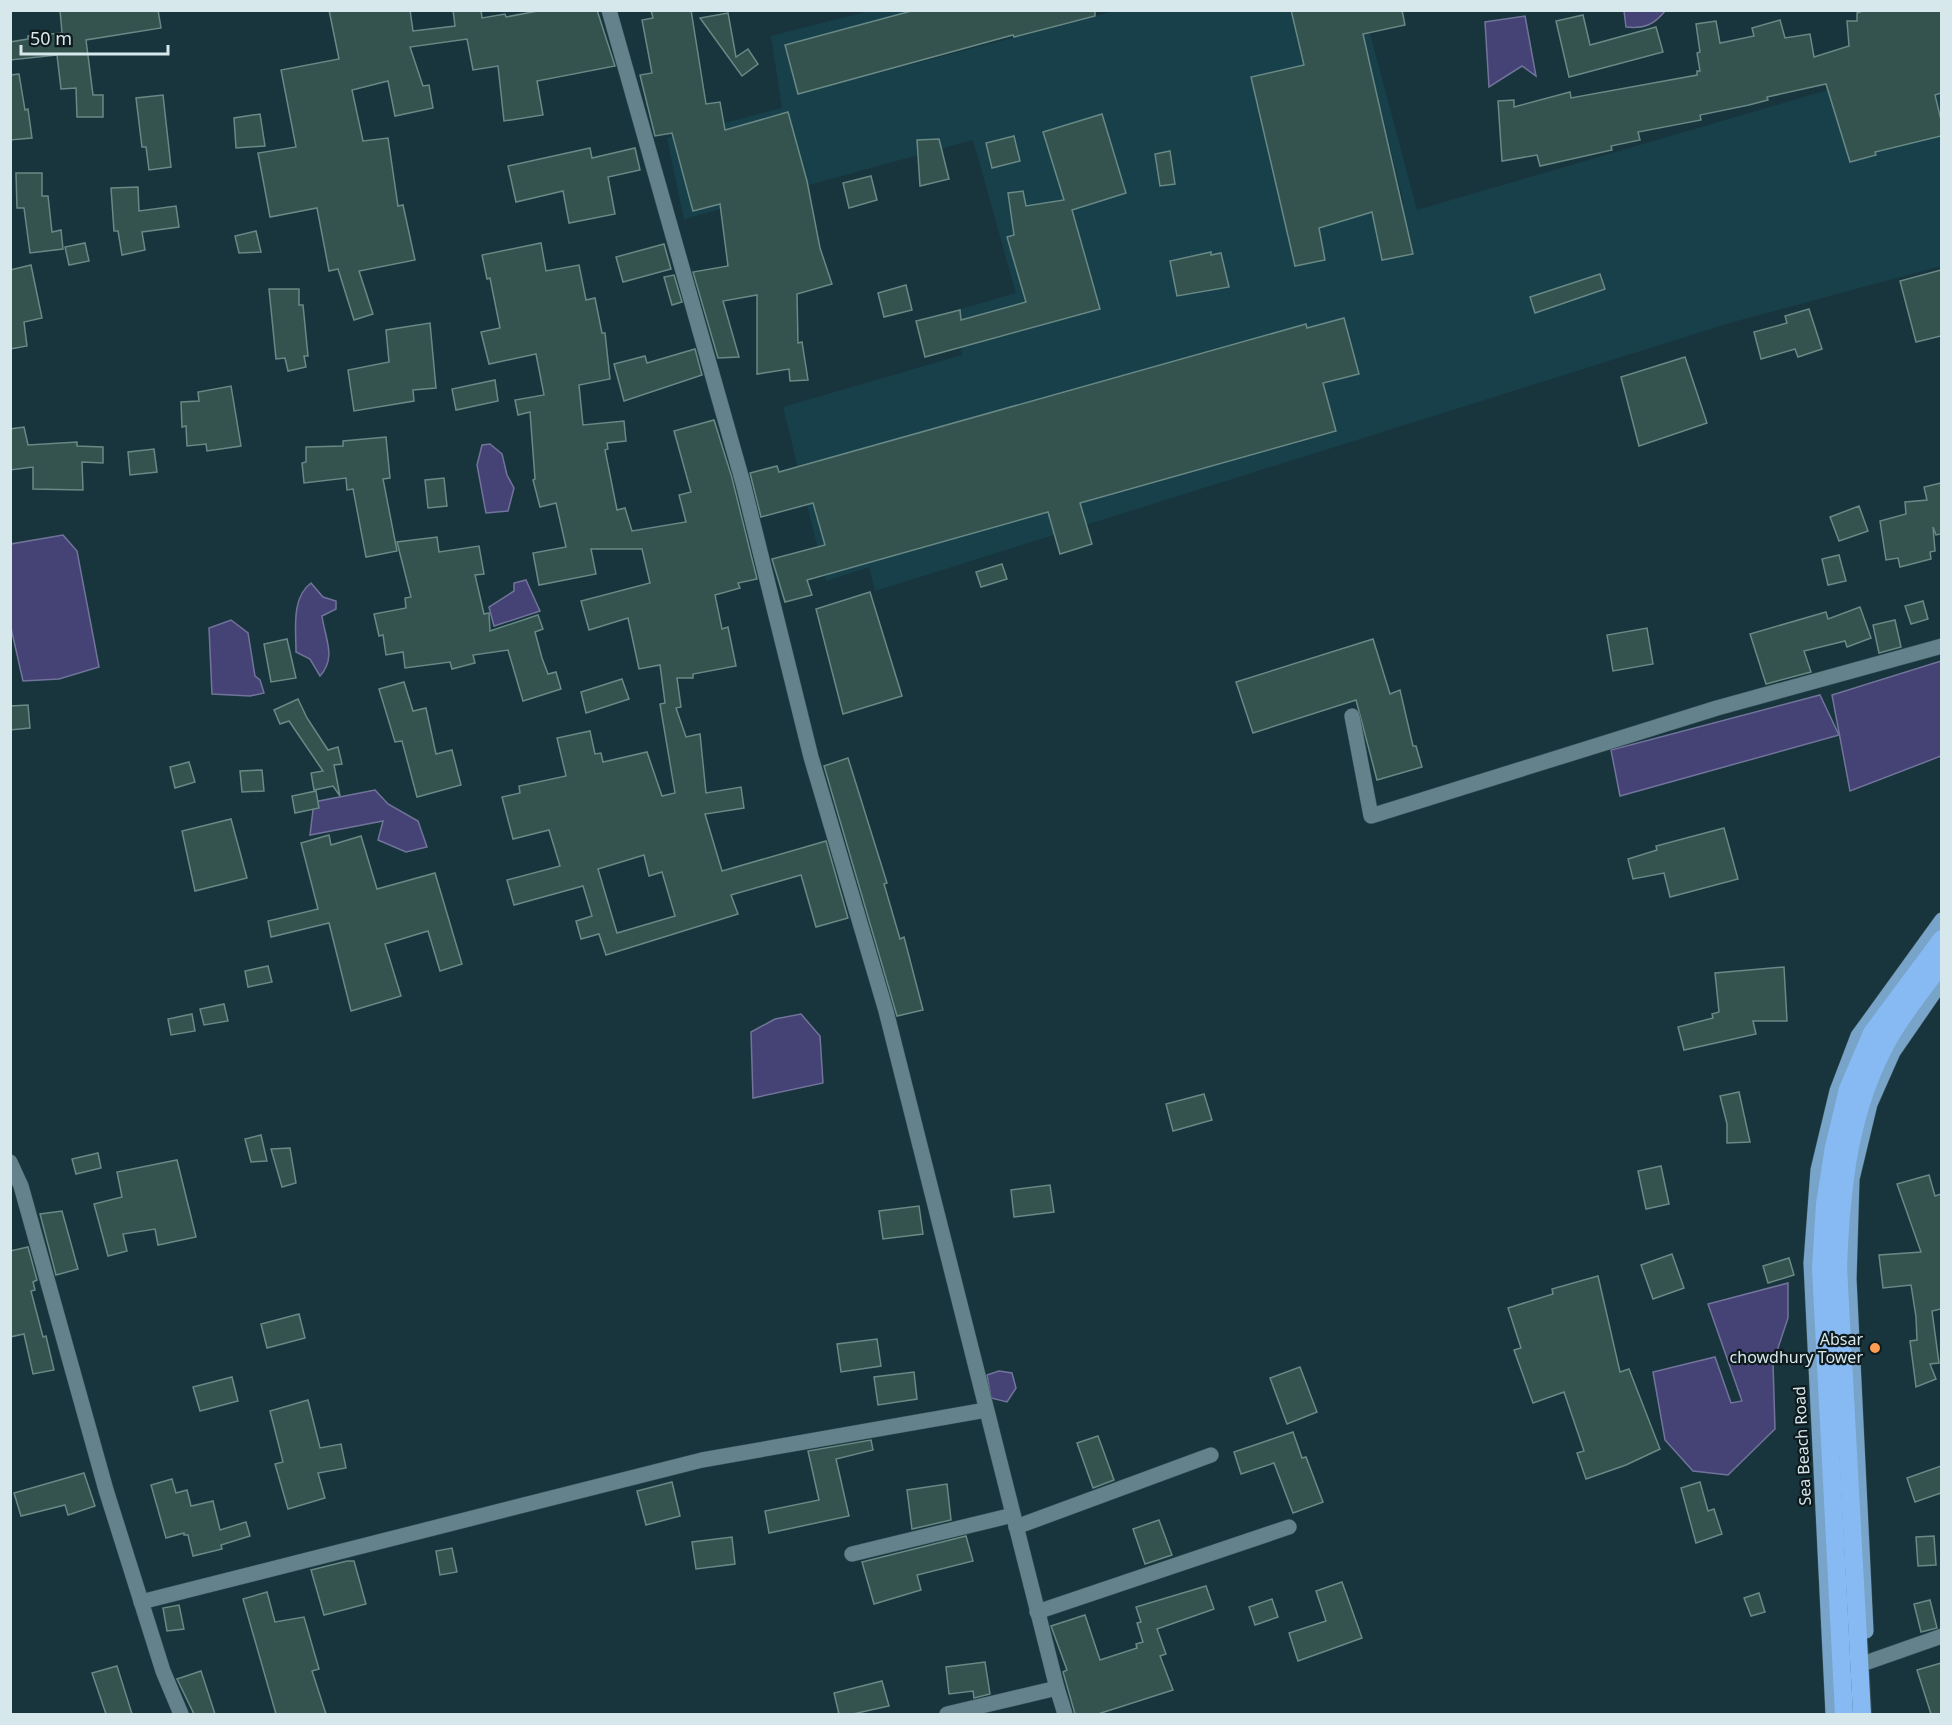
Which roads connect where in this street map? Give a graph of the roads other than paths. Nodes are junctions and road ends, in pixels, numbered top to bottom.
1 (609, 10) edge
2 (1941, 646) edge
3 (1352, 716) dead end
4 (1941, 920) edge
5 (1941, 939) edge
6 (1941, 963) edge
7 (1941, 981) edge
8 (10, 1162) edge
9 (986, 1410) junction
10 (1211, 1455) dead end
11 (1014, 1521) junction
12 (1288, 1527) dead end
13 (852, 1554) dead end
14 (141, 1602) junction
15 (1037, 1612) junction
16 (1941, 1636) edge
17 (1868, 1662) junction
18 (1057, 1688) junction
19 (181, 1714) edge
20 (947, 1714) edge
21 (1065, 1714) edge
22 (1833, 1714) edge
23 (1844, 1714) edge
24 (1862, 1714) edge
25 (1871, 1714) edge

1 - 9 street
2 - 3 street
4 - 22 main road, Sea Beach Road
5 - 23 highway
6 - 24 highway
7 - 17 main road
8 - 14 street
9 - 11 street
9 - 14 street
10 - 11 street
11 - 13 street
11 - 15 street
12 - 15 street
14 - 19 street
15 - 18 street
16 - 17 street
17 - 25 main road
18 - 20 street
18 - 21 street

